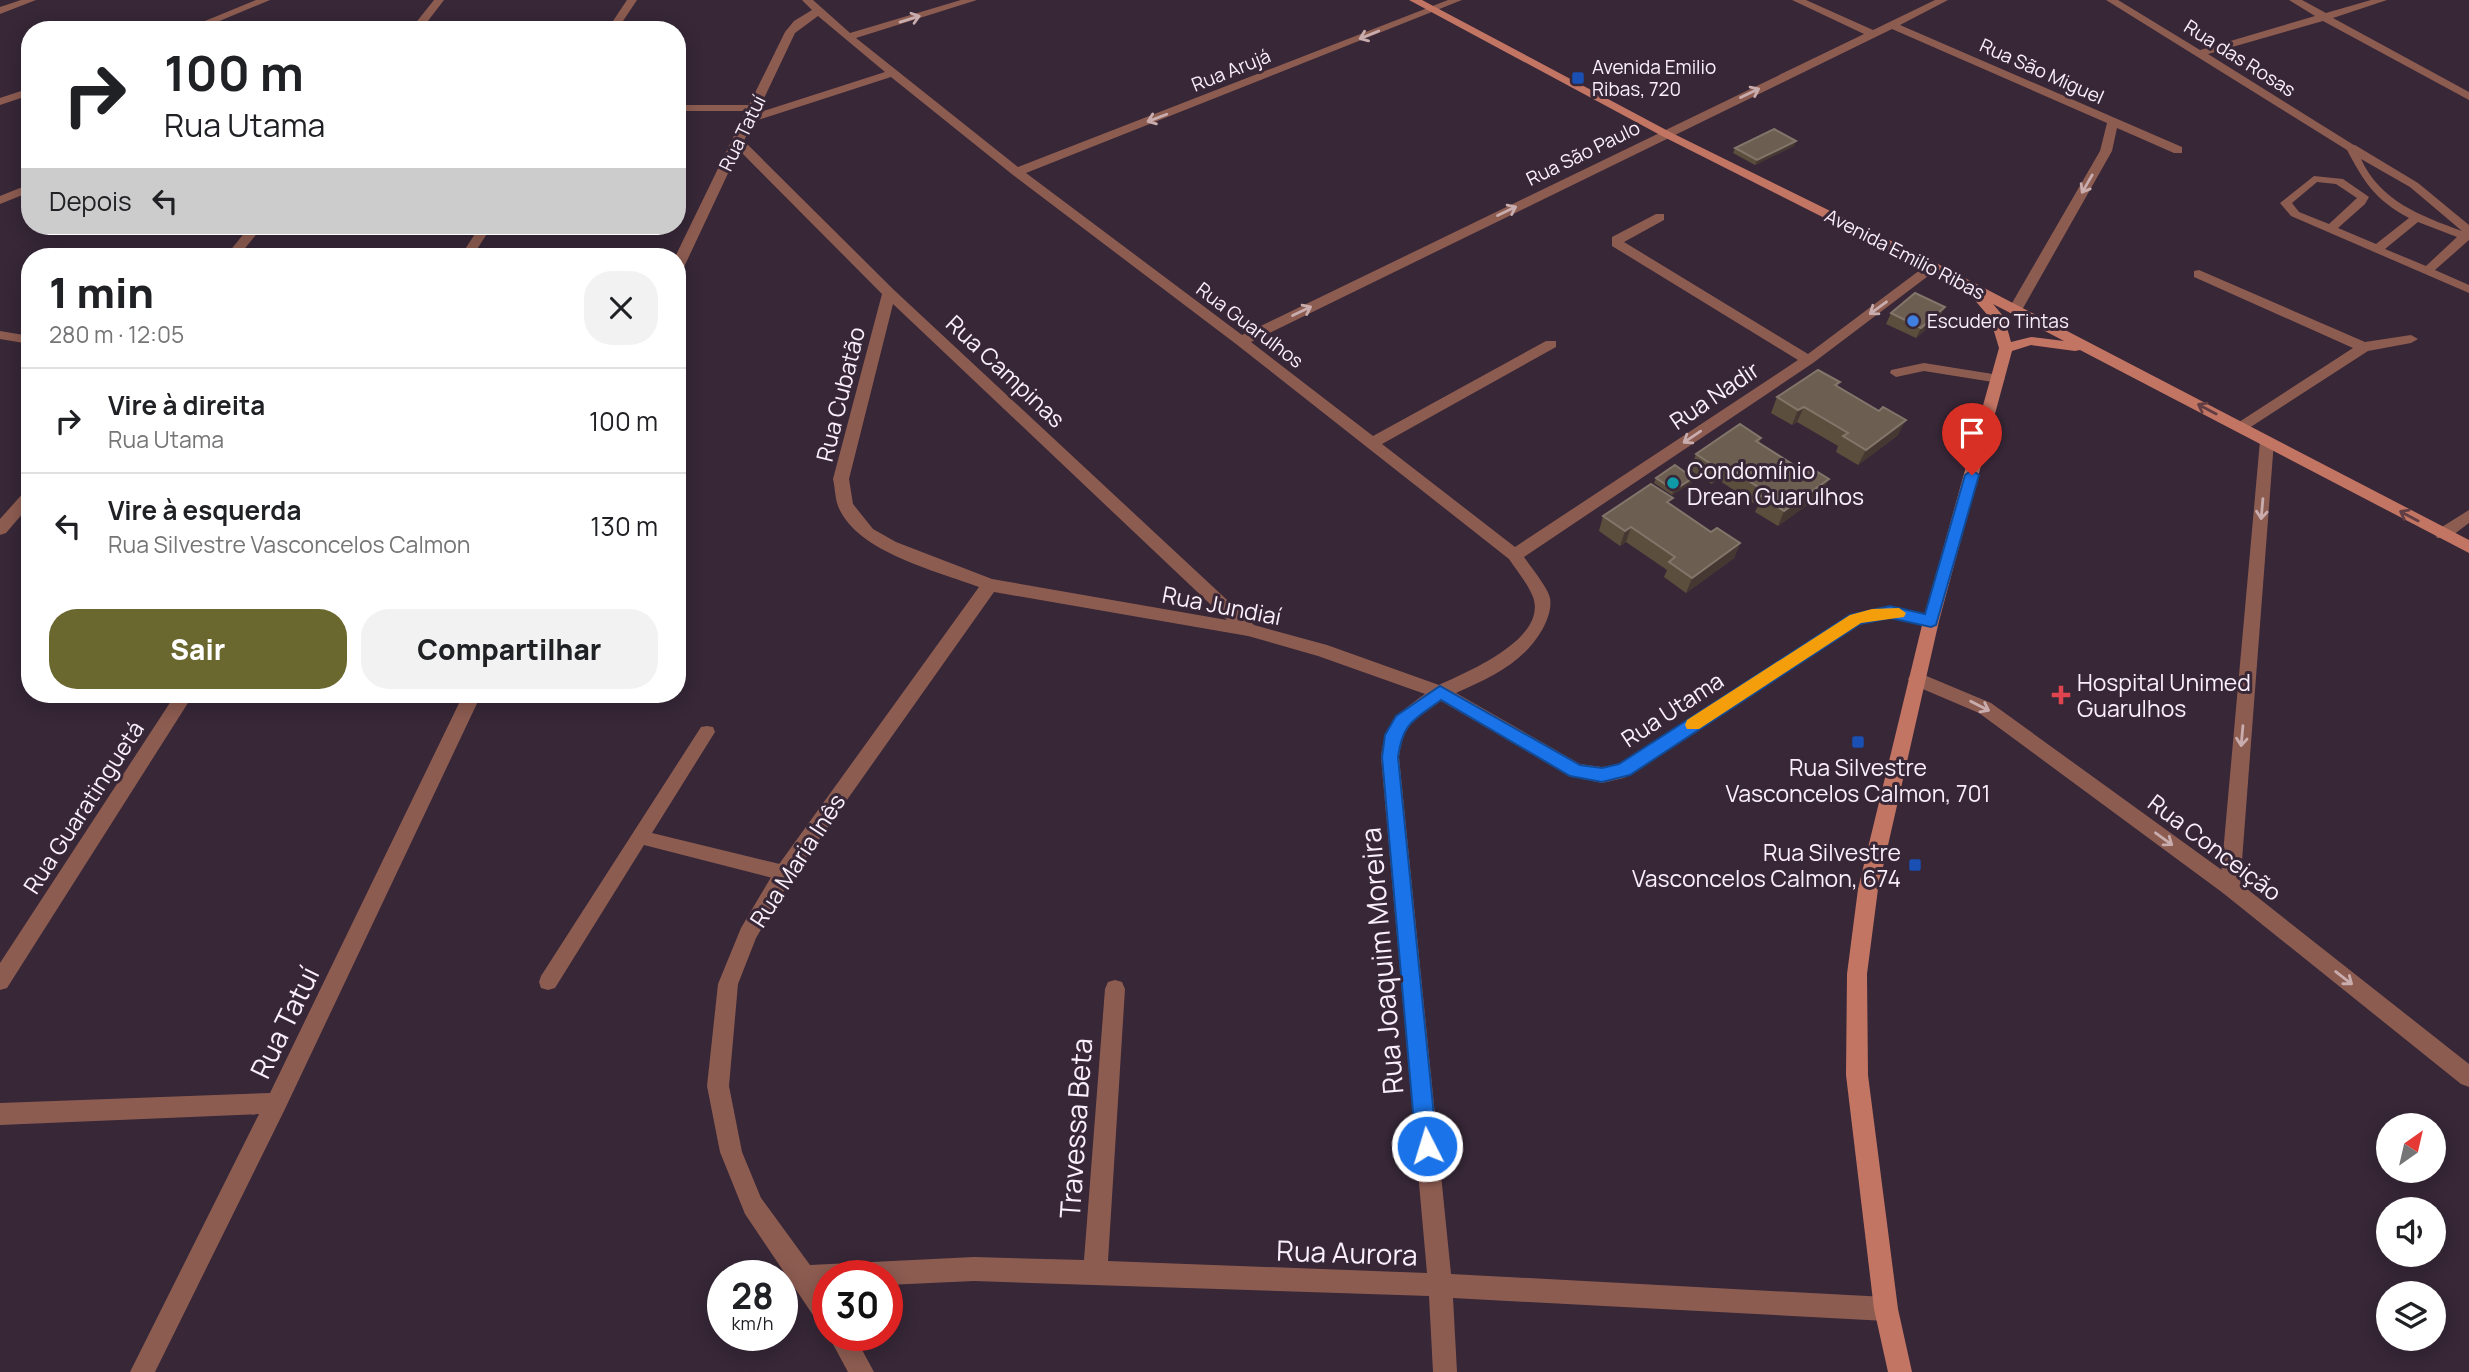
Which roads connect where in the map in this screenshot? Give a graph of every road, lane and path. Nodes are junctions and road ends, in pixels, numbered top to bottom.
1 (31, 0) edge
2 (265, 0) edge
3 (439, 0) edge
4 (632, 0) edge
5 (807, 0) edge
6 (972, 0) edge
7 (1415, 0) edge
8 (1457, 0) edge
9 (1797, 0) edge
10 (1943, 0) edge
11 (2111, 0) edge
12 (2294, 0) edge
13 (2382, 0) edge
14 (820, 10) junction
15 (1432, 10) junction
16 (0, 11) edge
17 (2326, 18) junction
18 (211, 21) edge
19 (421, 21) edge
20 (618, 21) edge
21 (1892, 24) junction
22 (1873, 34) junction
23 (848, 37) junction
24 (2201, 53) junction
25 (893, 74) junction
26 (21, 94) edge
27 (2469, 97) edge
28 (0, 102) edge
29 (686, 108) edge
30 (754, 108) junction
31 (748, 120) junction
32 (2113, 121) junction
33 (1666, 134) junction
34 (737, 141) junction
35 (2351, 147) junction
36 (2178, 150) dead end
37 (1017, 172) junction
38 (21, 192) edge
39 (0, 200) edge
40 (1660, 217) dead end
41 (2418, 217) junction
42 (2330, 229) junction
43 (2468, 235) edge
44 (686, 248) edge
45 (2377, 249) junction
46 (1933, 267) junction
47 (2427, 271) junction
48 (2199, 274) dead end
49 (1968, 285) junction
50 (2469, 289) edge
51 (889, 293) junction
52 (2015, 310) junction
53 (0, 335) edge
54 (21, 338) edge
55 (2411, 339) dead end
56 (1241, 341) junction
57 (1551, 344) dead end
58 (2364, 347) junction
59 (2006, 348) junction
60 (2099, 353) junction
61 (1808, 359) junction
62 (1896, 373) dead end
63 (1999, 379) junction
64 (2241, 427) junction
65 (2267, 441) junction
66 (1372, 443) junction
67 (21, 505) edge
68 (2469, 515) edge
69 (0, 529) edge
70 (2443, 534) junction
71 (2469, 547) edge
72 (1515, 555) junction
73 (990, 585) junction
74 (1931, 621) junction
75 (1248, 631) junction
76 (1917, 679) junction
77 (1440, 692) junction
78 (179, 703) edge
79 (468, 703) edge
80 (707, 732) dead end
81 (640, 837) junction
82 (784, 873) junction
83 (2230, 887) junction
84 (0, 981) edge
85 (548, 982) dead end
86 (1115, 989) dead end
87 (2437, 1051) junction
88 (2469, 1062) edge
89 (2469, 1077) edge
90 (276, 1102) junction
91 (0, 1114) edge
92 (1095, 1272) junction
93 (804, 1276) junction
94 (1440, 1285) junction
95 (812, 1289) edge
96 (1886, 1309) junction
97 (850, 1351) edge
98 (142, 1372) edge
99 (862, 1372) edge
100 (1445, 1372) edge
101 (1900, 1372) edge

1 - 16 street
2 - 18 street
3 - 19 street
4 - 20 street
5 - 14 street, Rua Guarulhos
23 -> 6 street
7 - 15 main road, Avenida Emilio Ribas
8 - 15 street, Rua Arujá
9 - 22 street
10 - 21 street, Rua São Paulo
11 - 24 street, Rua das Rosas
12 - 17 street
13 - 17 street
14 - 23 street, Rua Guarulhos
14 - 30 street, Rua Tatuí
15 - 33 main road, Avenida Emilio Ribas
15 -> 37 street, Rua Arujá
17 - 24 street
17 - 27 street
21 - 22 street, Rua São Paulo
21 - 32 street, Rua São Miguel
33 -> 22 street, Rua São Paulo
23 - 25 street, Rua Guarulhos
24 - 35 street, Rua das Rosas
25 - 31 street
25 - 37 street, Rua Guarulhos
26 - 28 street
29 - 30 street
30 - 31 street, Rua Tatuí
31 - 34 street, Rua Tatuí
32 - 36 street, Rua São Miguel
32 -> 52 street
33 - 46 main road, Avenida Emilio Ribas
56 -> 33 street, Rua São Paulo
34 - 44 street, Rua Tatuí
34 - 51 street, Rua Campinas
35 - 41 lane
35 - 43 lane
37 - 56 street, Rua Guarulhos
38 - 39 street
40 - 61 street
41 - 43 lane
41 - 45 lane
42 - 42 lane
42 - 45 lane
43 - 47 lane
45 - 47 lane
46 - 49 main road, Avenida Emilio Ribas
46 -> 61 street, Rua Nadir
47 - 50 lane
48 - 58 street
49 - 52 main road, Avenida Emilio Ribas
49 - 59 main road
51 - 73 street, Rua Cubatão
51 - 75 street, Rua Campinas
52 - 60 main road, Avenida Emilio Ribas
53 - 54 street
55 - 58 street
56 - 66 street, Rua Guarulhos
57 - 66 street
58 - 64 street
59 - 60 main road
59 - 63 main road
64 -> 60 main road, Avenida Emilio Ribas
61 -> 72 street, Rua Nadir
62 - 63 lane
63 - 74 main road
64 - 65 main road, Avenida Emilio Ribas
70 -> 65 main road, Avenida Emilio Ribas
65 -> 83 street
66 - 72 street, Rua Guarulhos
67 - 69 street
68 - 70 street
70 - 71 main road, Avenida Emilio Ribas
72 - 77 street, Rua Guarulhos
73 - 75 street, Rua Jundiaí
73 - 82 street, Rua Maria Inês
74 - 76 main road
74 - 77 street, Rua Utama
75 - 77 street, Rua Jundiaí
76 -> 83 street, Rua Conceição
76 - 96 main road
77 - 94 street, Rua Joaquim Moreira
78 - 84 street, Rua Guaratinguetá
79 - 90 street, Rua Tatuí
80 - 81 lane
81 - 82 lane
81 - 85 lane
82 - 93 street, Rua Maria Inês
83 -> 87 street, Rua Conceição
86 - 92 street, Travessa Beta
87 - 88 street
87 - 89 street, Rua Conceição
90 - 91 street
90 - 98 street, Rua Tatuí
92 - 93 street, Rua Aurora
92 - 94 street, Rua Aurora
93 - 95 street, Rua Maria Inês
94 - 96 street, Rua Aurora
94 - 100 street, Rua Joaquim Moreira
96 - 101 main road
97 - 99 street

